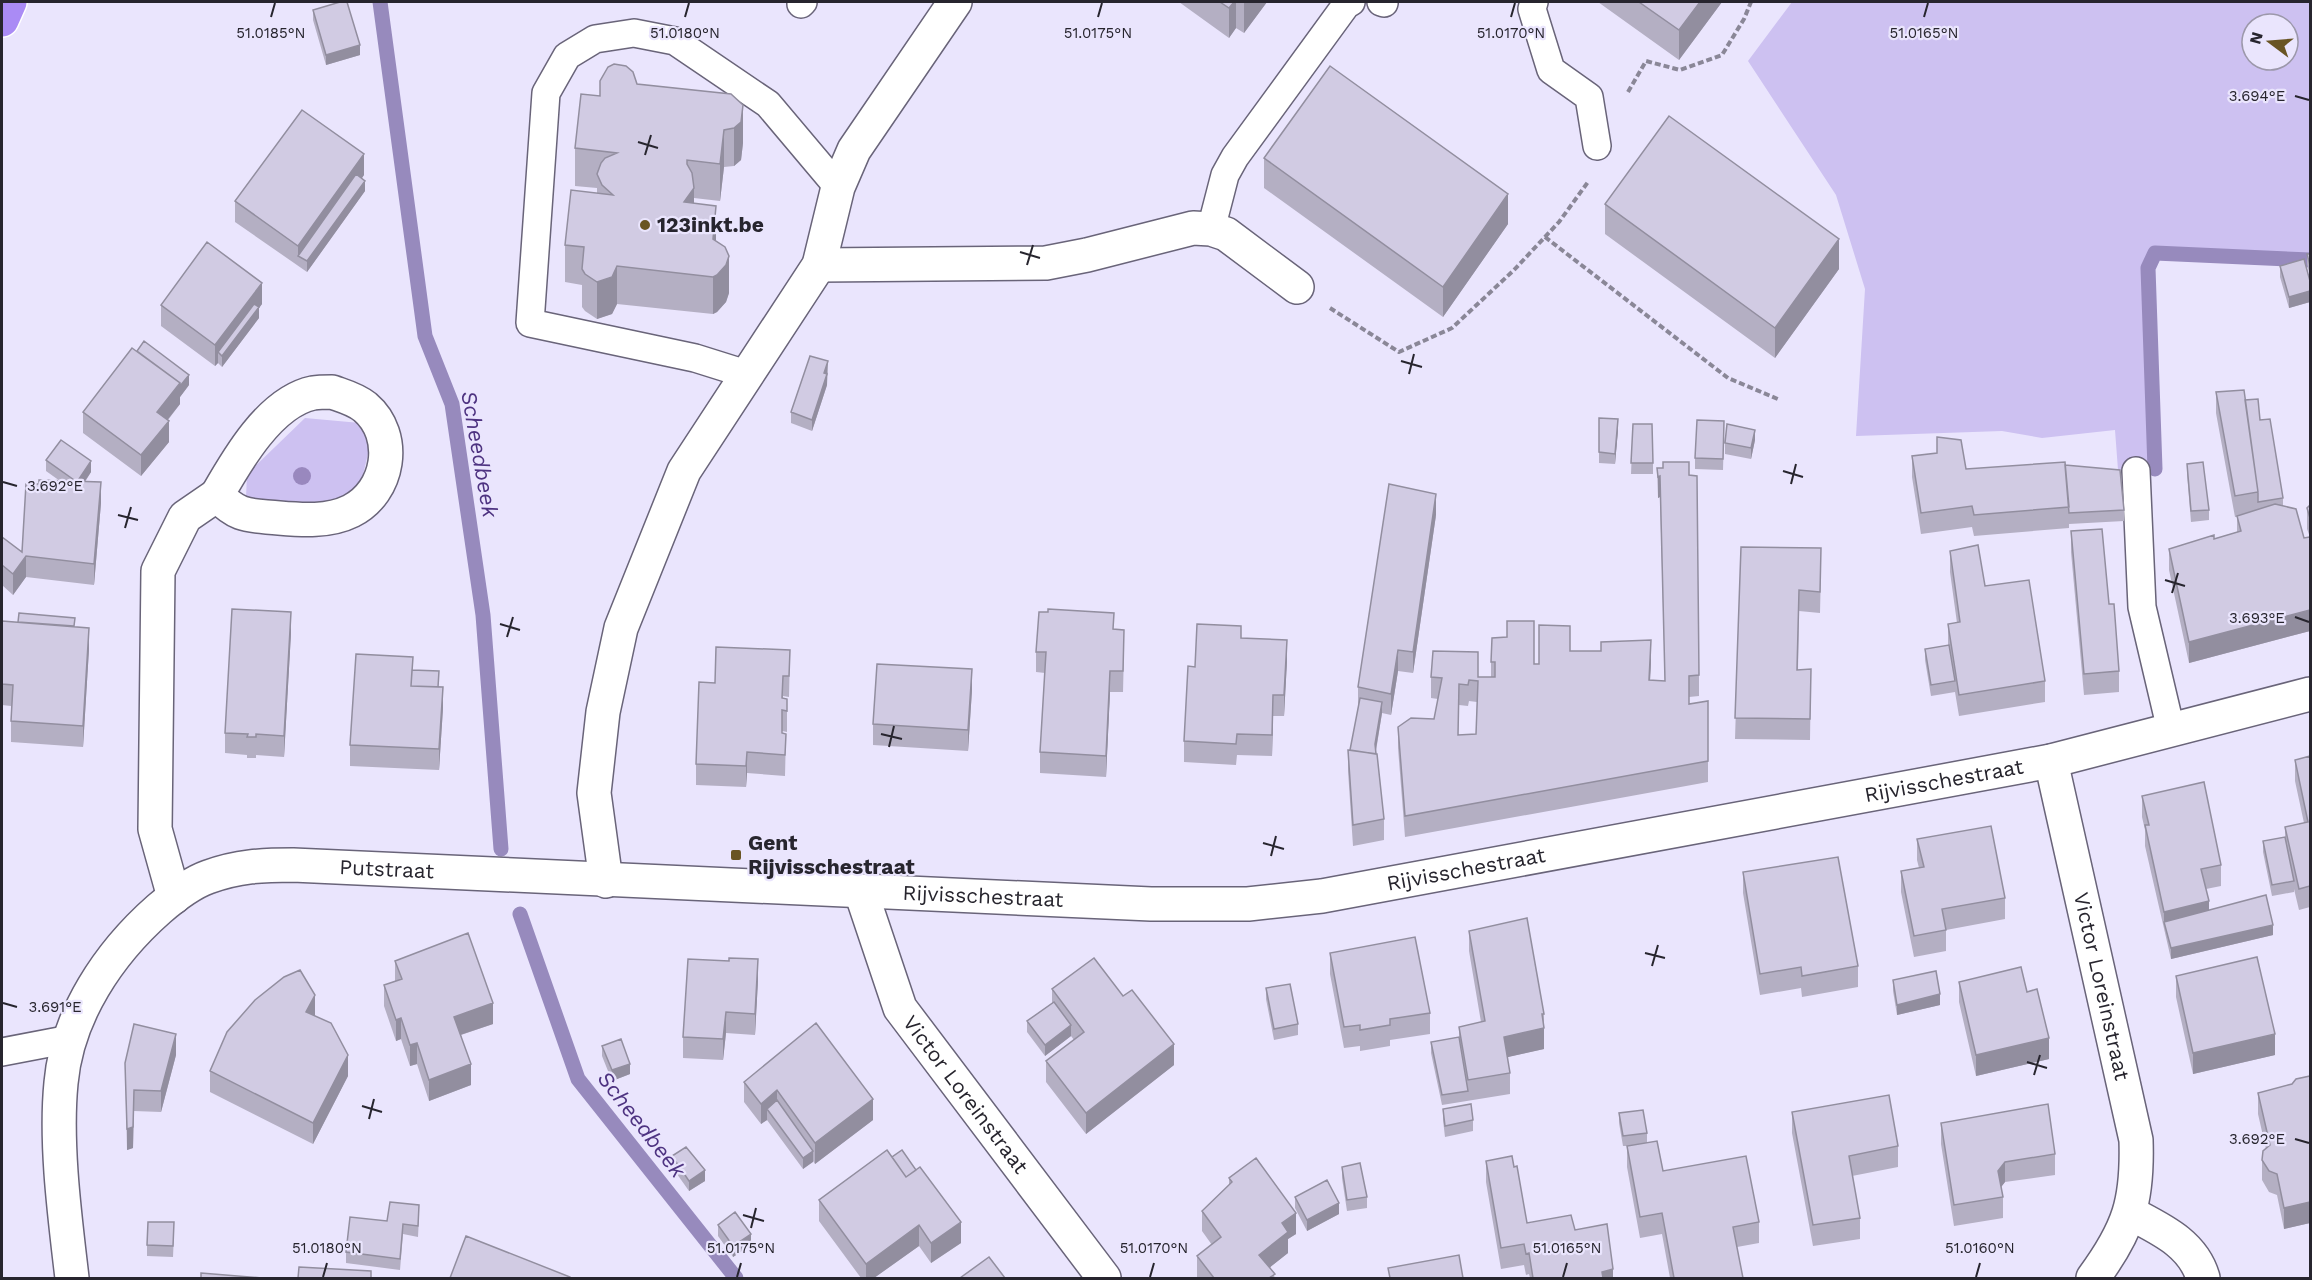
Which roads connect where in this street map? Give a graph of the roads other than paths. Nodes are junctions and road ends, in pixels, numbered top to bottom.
1 (10, 2) edge
2 (955, 2) edge
3 (1351, 2) edge
4 (1534, 2) edge
5 (2, 20) edge
6 (1597, 146) dead end
7 (837, 187) junction
8 (1211, 229) junction
9 (819, 265) junction
10 (1296, 287) road end
11 (746, 374) junction
12 (2136, 471) dead end
13 (217, 495) junction
14 (2310, 694) edge
15 (2171, 730) junction
16 (2051, 761) junction
17 (606, 881) junction
18 (861, 892) junction
19 (174, 897) junction
20 (70, 1039) junction
21 (2, 1052) edge
22 (2130, 1213) junction
23 (72, 1278) edge
24 (1104, 1278) edge
25 (2093, 1278) edge
26 (2203, 1278) edge

1 - 5 highway
2 - 7 street
3 - 8 lane
4 - 6 lane
7 - 9 street
7 - 11 lane
8 - 9 street
8 - 10 street
9 - 11 street
11 - 17 street
12 - 15 lane
13 - 13 street
13 - 19 street
14 - 15 street, Rijvisschestraat
15 - 16 street, Rijvisschestraat
16 - 18 street, Rijvisschestraat
16 - 22 street, Victor Loreinstraat
17 - 18 street, Rijvisschestraat
17 - 19 street, Putstraat
18 - 24 street, Victor Loreinstraat
19 - 20 street, Putstraat
20 - 21 lane
20 - 23 street, Putstraat
22 - 25 street, Victor Loreinstraat
22 - 26 street

